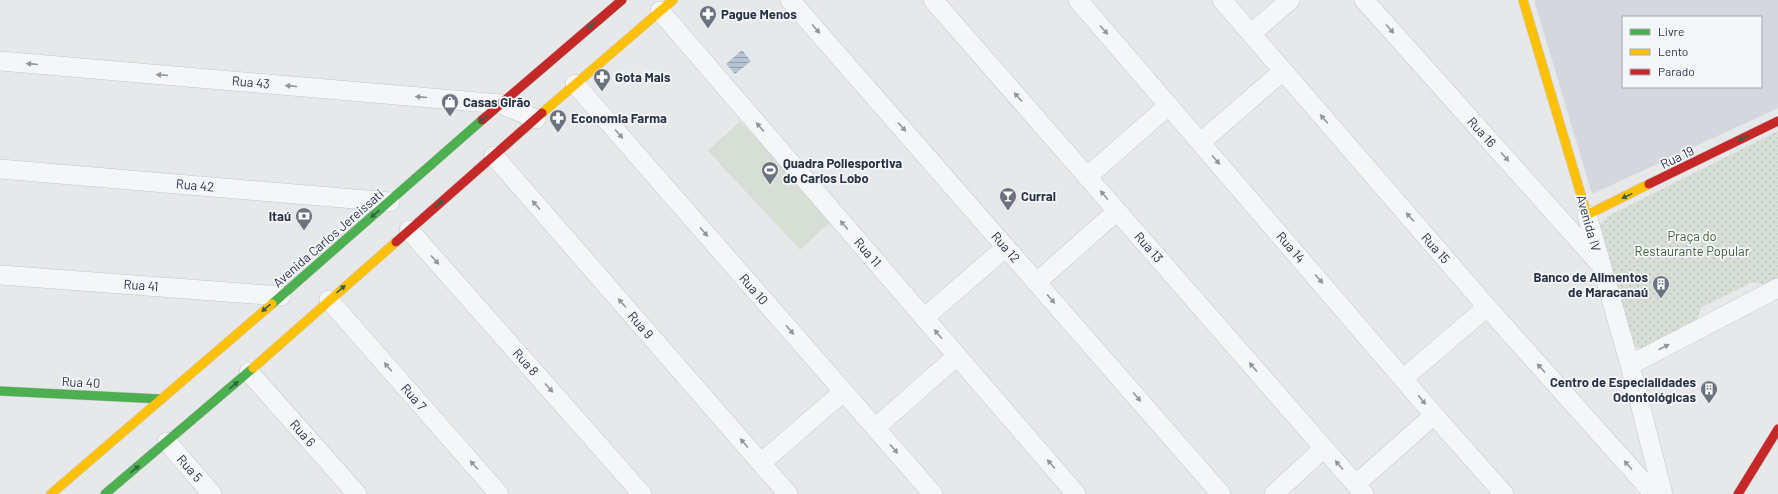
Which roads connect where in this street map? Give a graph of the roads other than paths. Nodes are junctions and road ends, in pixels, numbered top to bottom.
1 (622, 0) edge
2 (790, 0) edge
3 (933, 0) edge
4 (1078, 0) edge
5 (1222, 0) edge
6 (1290, 0) edge
7 (1364, 0) edge
8 (1523, 0) edge
9 (666, 6) edge
10 (1251, 34) junction
11 (0, 61) edge
12 (1283, 71) junction
13 (575, 84) junction
14 (501, 104) junction
15 (1169, 105) junction
16 (536, 119) junction
17 (1778, 121) edge
18 (1201, 142) junction
19 (494, 156) junction
20 (0, 169) edge
21 (1088, 176) junction
22 (390, 202) junction
23 (1117, 211) junction
24 (1587, 215) junction
25 (409, 230) junction
26 (1006, 247) junction
27 (1600, 264) junction
28 (0, 275) edge
29 (1036, 282) junction
30 (1778, 288) edge
31 (281, 296) junction
32 (329, 300) junction
33 (1487, 307) junction
34 (924, 318) junction
35 (957, 356) junction
36 (1630, 364) junction
37 (249, 372) junction
38 (1404, 378) junction
39 (0, 391) edge
40 (843, 392) junction
41 (161, 399) junction
42 (1434, 415) junction
43 (1778, 416) edge
44 (875, 428) junction
45 (1778, 429) edge
46 (1772, 438) junction
47 (168, 442) junction
48 (1324, 448) junction
49 (761, 463) junction
50 (1360, 489) edge
51 (51, 494) edge
52 (105, 494) edge
53 (212, 494) edge
54 (357, 494) edge
55 (499, 494) edge
56 (642, 494) edge
57 (788, 494) edge
58 (933, 494) edge
59 (1076, 494) edge
60 (1221, 494) edge
61 (1274, 494) edge
62 (1504, 494) edge
63 (1654, 494) edge
64 (1663, 494) edge
65 (1738, 494) edge

1 -> 14 street, Avenida Carlos Jereissati
2 -> 26 street, Rua 12
21 -> 3 street, Rua 13
4 -> 15 street, Rua 14
5 - 10 street, Rua 15
6 - 10 street
7 -> 27 street, Rua 16
8 - 24 street, Avenida IV
9 - 13 street
34 -> 9 street, Rua 11
10 - 12 street, Rua 15
14 -> 11 street, Rua 43
12 - 18 street
33 -> 12 street, Rua 15
13 - 16 street
13 -> 40 street, Rua 10
14 - 16 street, Rua 43
14 -> 22 street, Avenida Carlos Jereissati
15 - 18 street, Rua 14
15 - 21 street
16 - 19 street
17 -> 24 street, Rua 19
18 -> 38 street, Rua 14
25 -> 19 street
49 -> 19 street, Rua 9
20 - 22 street, Rua 42
23 -> 21 street, Rua 13
22 -> 31 street, Avenida Carlos Jereissati
23 - 29 street
48 -> 23 street, Rua 13
24 - 27 street, Avenida IV
32 -> 25 street
25 -> 56 street, Rua 8
26 - 29 street, Rua 12
26 - 34 street
27 - 36 street, Avenida IV
28 - 31 street, Rua 41
29 -> 60 street, Rua 12
36 -> 30 street
31 -> 41 street, Avenida Carlos Jereissati
32 - 37 street
55 -> 32 street, Rua 7
33 - 38 street
63 -> 33 street, Rua 15
35 -> 34 street, Rua 11
35 - 44 street
59 -> 35 street, Rua 11
36 - 64 street, Avenida IV
47 -> 37 street
37 - 54 street, Rua 6
38 -> 42 street, Rua 14
39 - 41 street, Rua 40
40 - 44 street, Rua 10
40 - 49 street
41 - 51 street, Avenida Carlos Jereissati
42 - 50 street
42 - 62 street, Rua 14
43 - 46 street
44 -> 58 street, Rua 10
45 - 46 street
46 - 65 street
52 -> 47 street
47 - 53 street, Rua 5
50 -> 48 street, Rua 13
48 - 61 street
49 - 57 street, Rua 9

